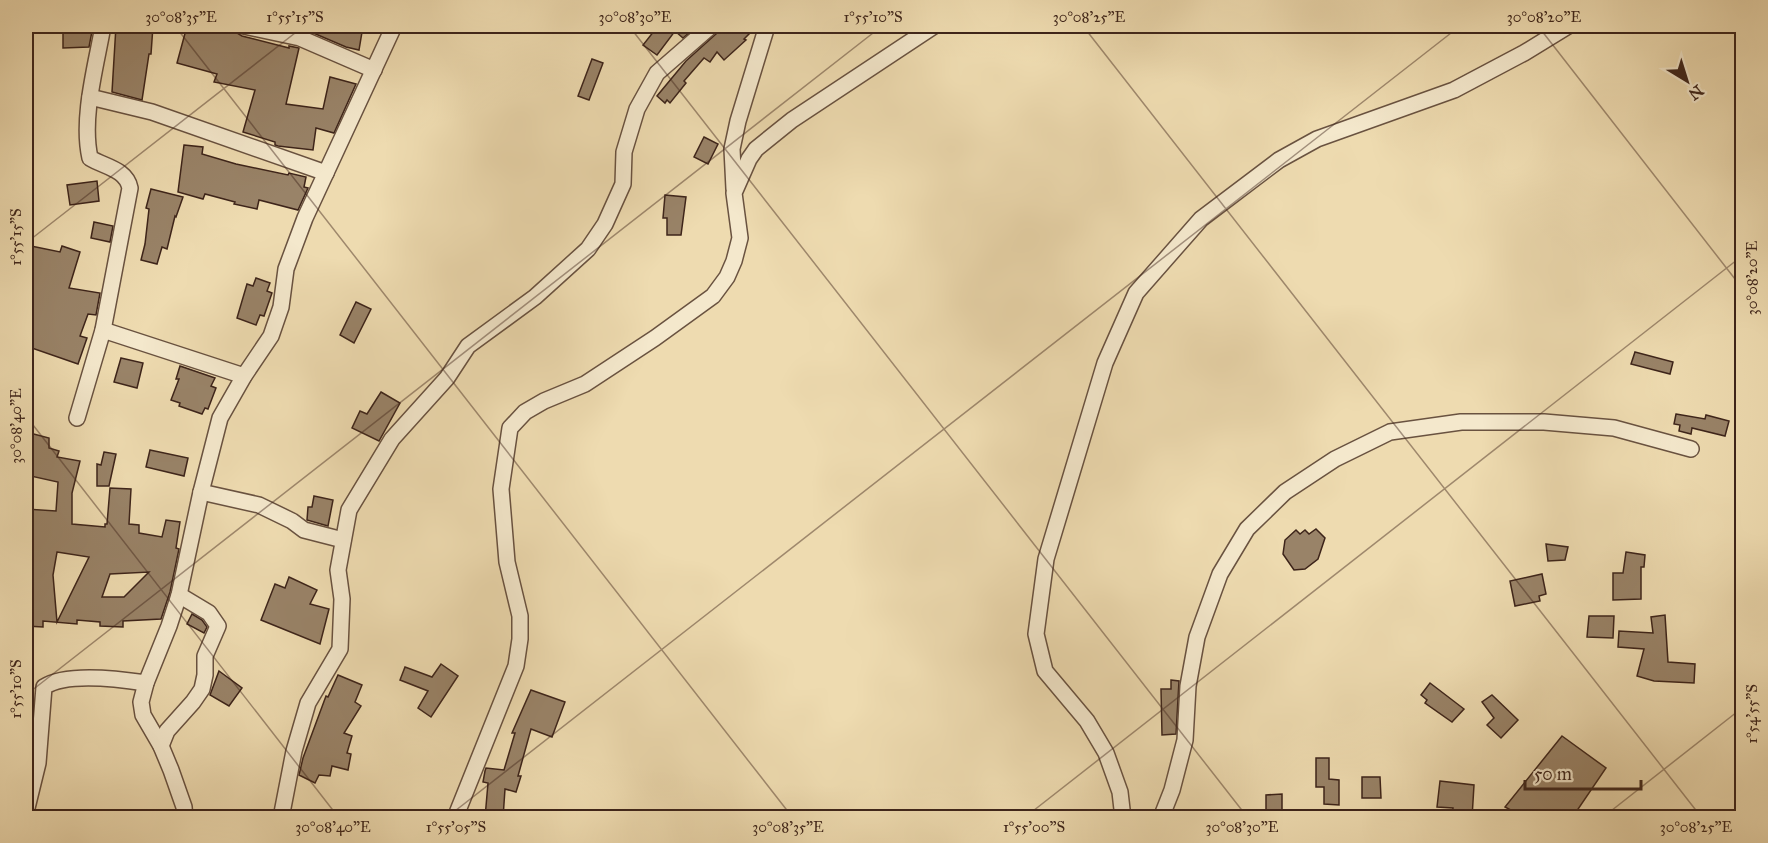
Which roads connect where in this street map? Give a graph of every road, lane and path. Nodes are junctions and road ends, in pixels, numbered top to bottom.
1 (104, 26) edge
2 (244, 26) edge
3 (394, 26) edge
4 (711, 26) edge
5 (767, 26) edge
6 (934, 26) edge
7 (1568, 26) edge
8 (374, 70) junction
9 (90, 97) junction
10 (326, 173) junction
11 (734, 193) junction
12 (103, 330) junction
13 (244, 376) junction
14 (77, 418) dead end
15 (1691, 448) dead end
16 (201, 492) junction
17 (343, 540) junction
18 (179, 595) junction
19 (146, 683) junction
20 (161, 746) junction
21 (26, 812) edge
22 (185, 818) edge
23 (281, 818) edge
24 (455, 818) edge
25 (1123, 818) edge
26 (1161, 818) edge

1 - 9 street
2 - 8 street
3 - 8 street
4 - 17 street
5 - 11 street
6 - 11 street
7 - 25 street
8 - 10 street
9 - 10 street
9 - 12 street
10 - 13 street
11 - 24 street
12 - 13 street
12 - 14 street
13 - 16 street
15 - 26 street
16 - 17 street
16 - 18 street
17 - 23 street
18 - 19 street
18 - 20 street
19 - 20 street
19 - 21 street
20 - 22 street

